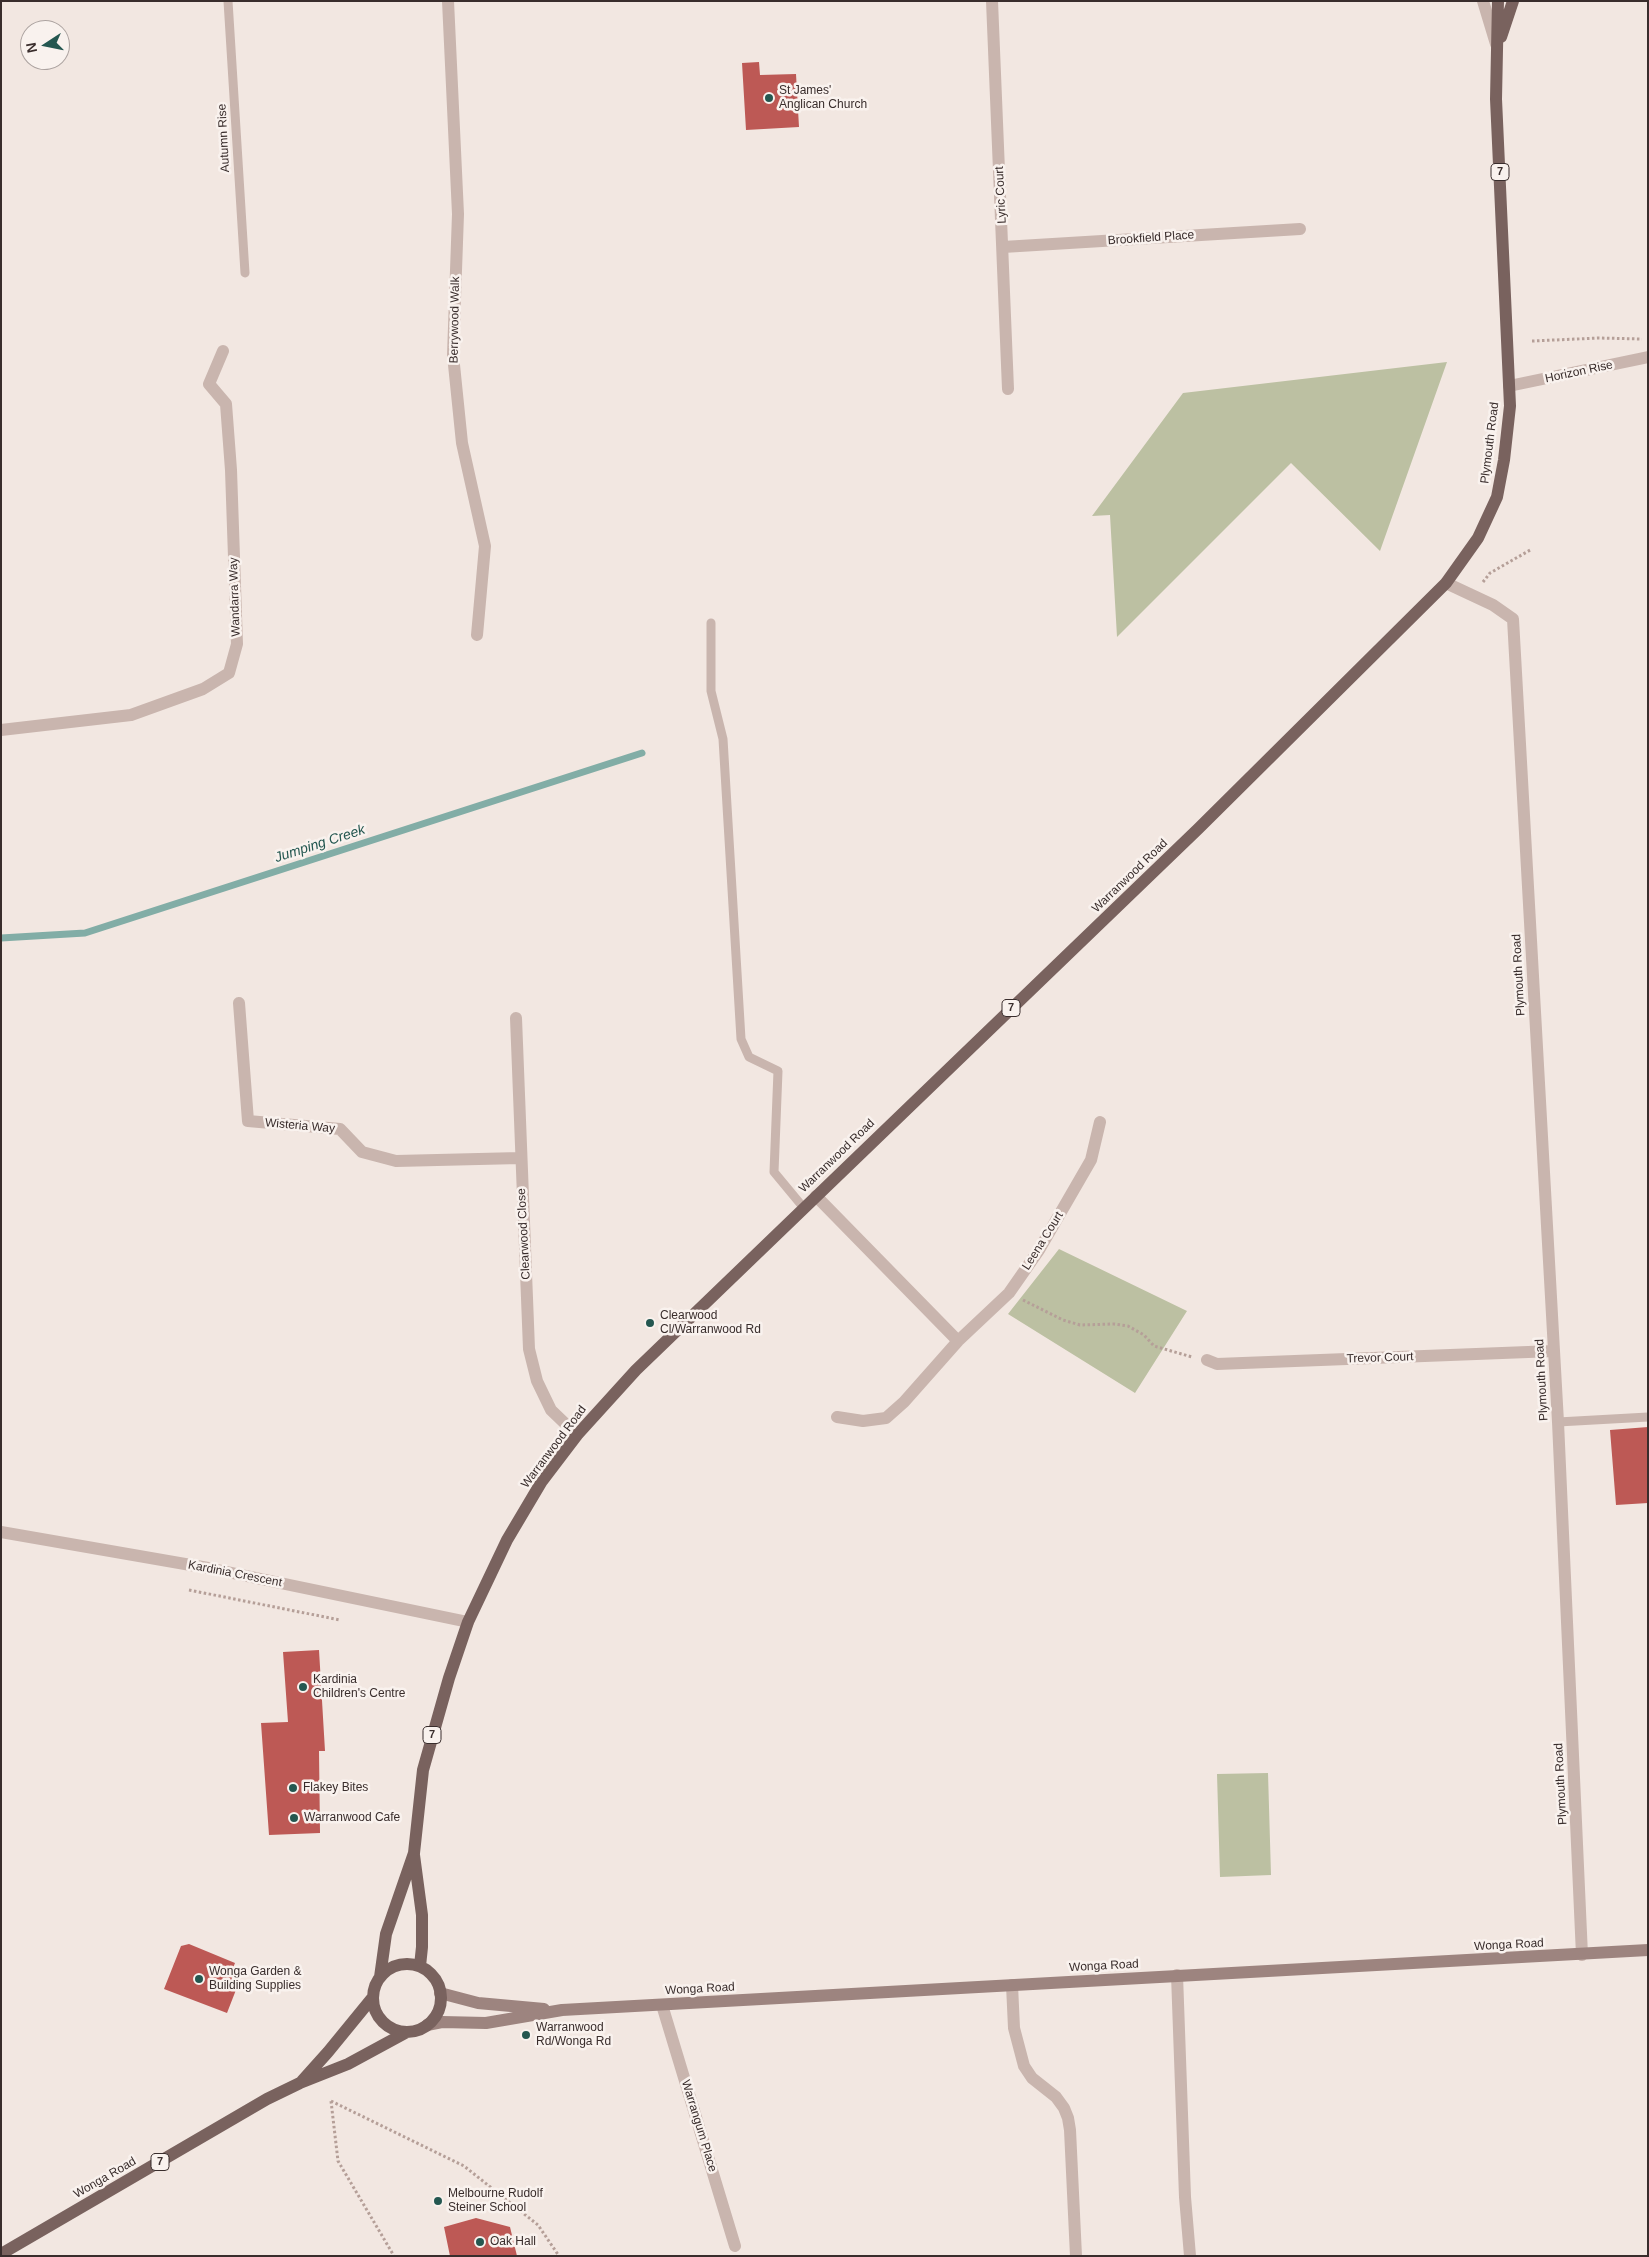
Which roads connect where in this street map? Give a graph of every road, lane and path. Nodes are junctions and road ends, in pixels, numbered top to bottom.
1 (228, 1) edge
2 (448, 1) edge
3 (992, 1) edge
4 (1483, 1) edge
5 (1498, 1) edge
6 (1513, 1) edge
7 (1497, 49) junction
8 (1300, 229) dead end
9 (1003, 247) junction
10 (245, 273) dead end
11 (1648, 339) edge
12 (1532, 341) dead end
13 (223, 351) dead end
14 (1648, 357) edge
15 (1509, 386) junction
16 (1008, 389) dead end
17 (1532, 549) dead end
18 (1446, 583) junction
19 (1473, 595) junction
20 (710, 623) dead end
21 (477, 635) dead end
22 (1, 730) edge
23 (239, 1003) dead end
24 (516, 1018) dead end
25 (1100, 1122) dead end
26 (520, 1158) junction
27 (816, 1196) junction
28 (803, 1207) junction
29 (1009, 1293) junction
30 (958, 1341) junction
31 (1554, 1351) junction
32 (1207, 1360) joint
33 (837, 1417) dead end
34 (1648, 1417) edge
35 (1558, 1422) junction
36 (578, 1435) junction
37 (1, 1532) edge
38 (189, 1590) dead end
39 (340, 1620) dead end
40 (468, 1622) junction
41 (414, 1852) junction
42 (1648, 1950) edge
43 (1582, 1955) junction
44 (420, 1966) junction
45 (380, 1976) junction
46 (1176, 1976) junction
47 (1012, 1985) junction
48 (440, 1993) junction
49 (373, 1997) junction
50 (662, 2005) junction
51 (562, 2010) junction
52 (427, 2025) junction
53 (407, 2032) junction
54 (300, 2082) junction
55 (735, 2246) dead end
56 (1, 2254) edge
57 (394, 2256) edge
58 (559, 2256) edge
59 (1076, 2256) edge
60 (1190, 2256) edge

1 - 10 lane, Autumn Rise
2 - 21 street, Berrywood Walk
3 - 9 street, Lyric Court
4 - 7 street
5 - 7 main road, Plymouth Road / 7
6 - 7 main road, Plymouth Road / 7
7 - 15 main road, Plymouth Road / 7
8 - 9 street, Brookfield Place
9 - 16 street, Lyric Court
11 - 12 path
13 - 22 street, Wandarra Way
14 - 15 street, Horizon Rise
15 - 18 main road, Plymouth Road / 7
17 - 19 path
18 - 19 street, Plymouth Road
18 - 27 main road, Warranwood Road / 7
19 - 31 street, Plymouth Road
20 - 28 lane
23 - 26 street, Wisteria Way
24 - 26 street, Clearwood Close
25 - 29 street, Leena Court
26 - 36 street, Clearwood Close
27 - 28 main road, Warranwood Road / 7
27 - 30 street
28 - 36 main road, Warranwood Road / 7
29 - 30 street, Leena Court
29 - 32 path
30 - 33 street, Leena Court
31 - 32 street, Trevor Court
31 - 35 street, Plymouth Road
34 - 35 lane
35 - 43 street, Plymouth Road
36 - 40 main road, Warranwood Road / 7
37 - 40 street, Kardinia Crescent
38 - 39 path
40 - 41 main road, Warranwood Road / 7
41 - 44 main road, Warranwood Road / 7
41 - 45 main road, Warranwood Road / 7
42 - 43 main road, Wonga Road
43 - 46 main road, Wonga Road
44 - 45 main road
44 - 48 main road
45 - 49 main road, 7
46 - 47 main road, Wonga Road
46 - 60 street
47 - 50 main road, Wonga Road
47 - 59 street
48 - 51 main road, Wonga Road
48 - 52 main road
49 - 53 main road
49 - 54 main road, Wonga Road / 7
50 - 51 main road, Wonga Road
50 - 55 street, Warrangum Place
51 - 52 main road, Wonga Road
52 - 53 main road, 7
53 - 54 main road, Wonga Road / 7
54 - 56 main road, Wonga Road / 7
57 - 58 path

